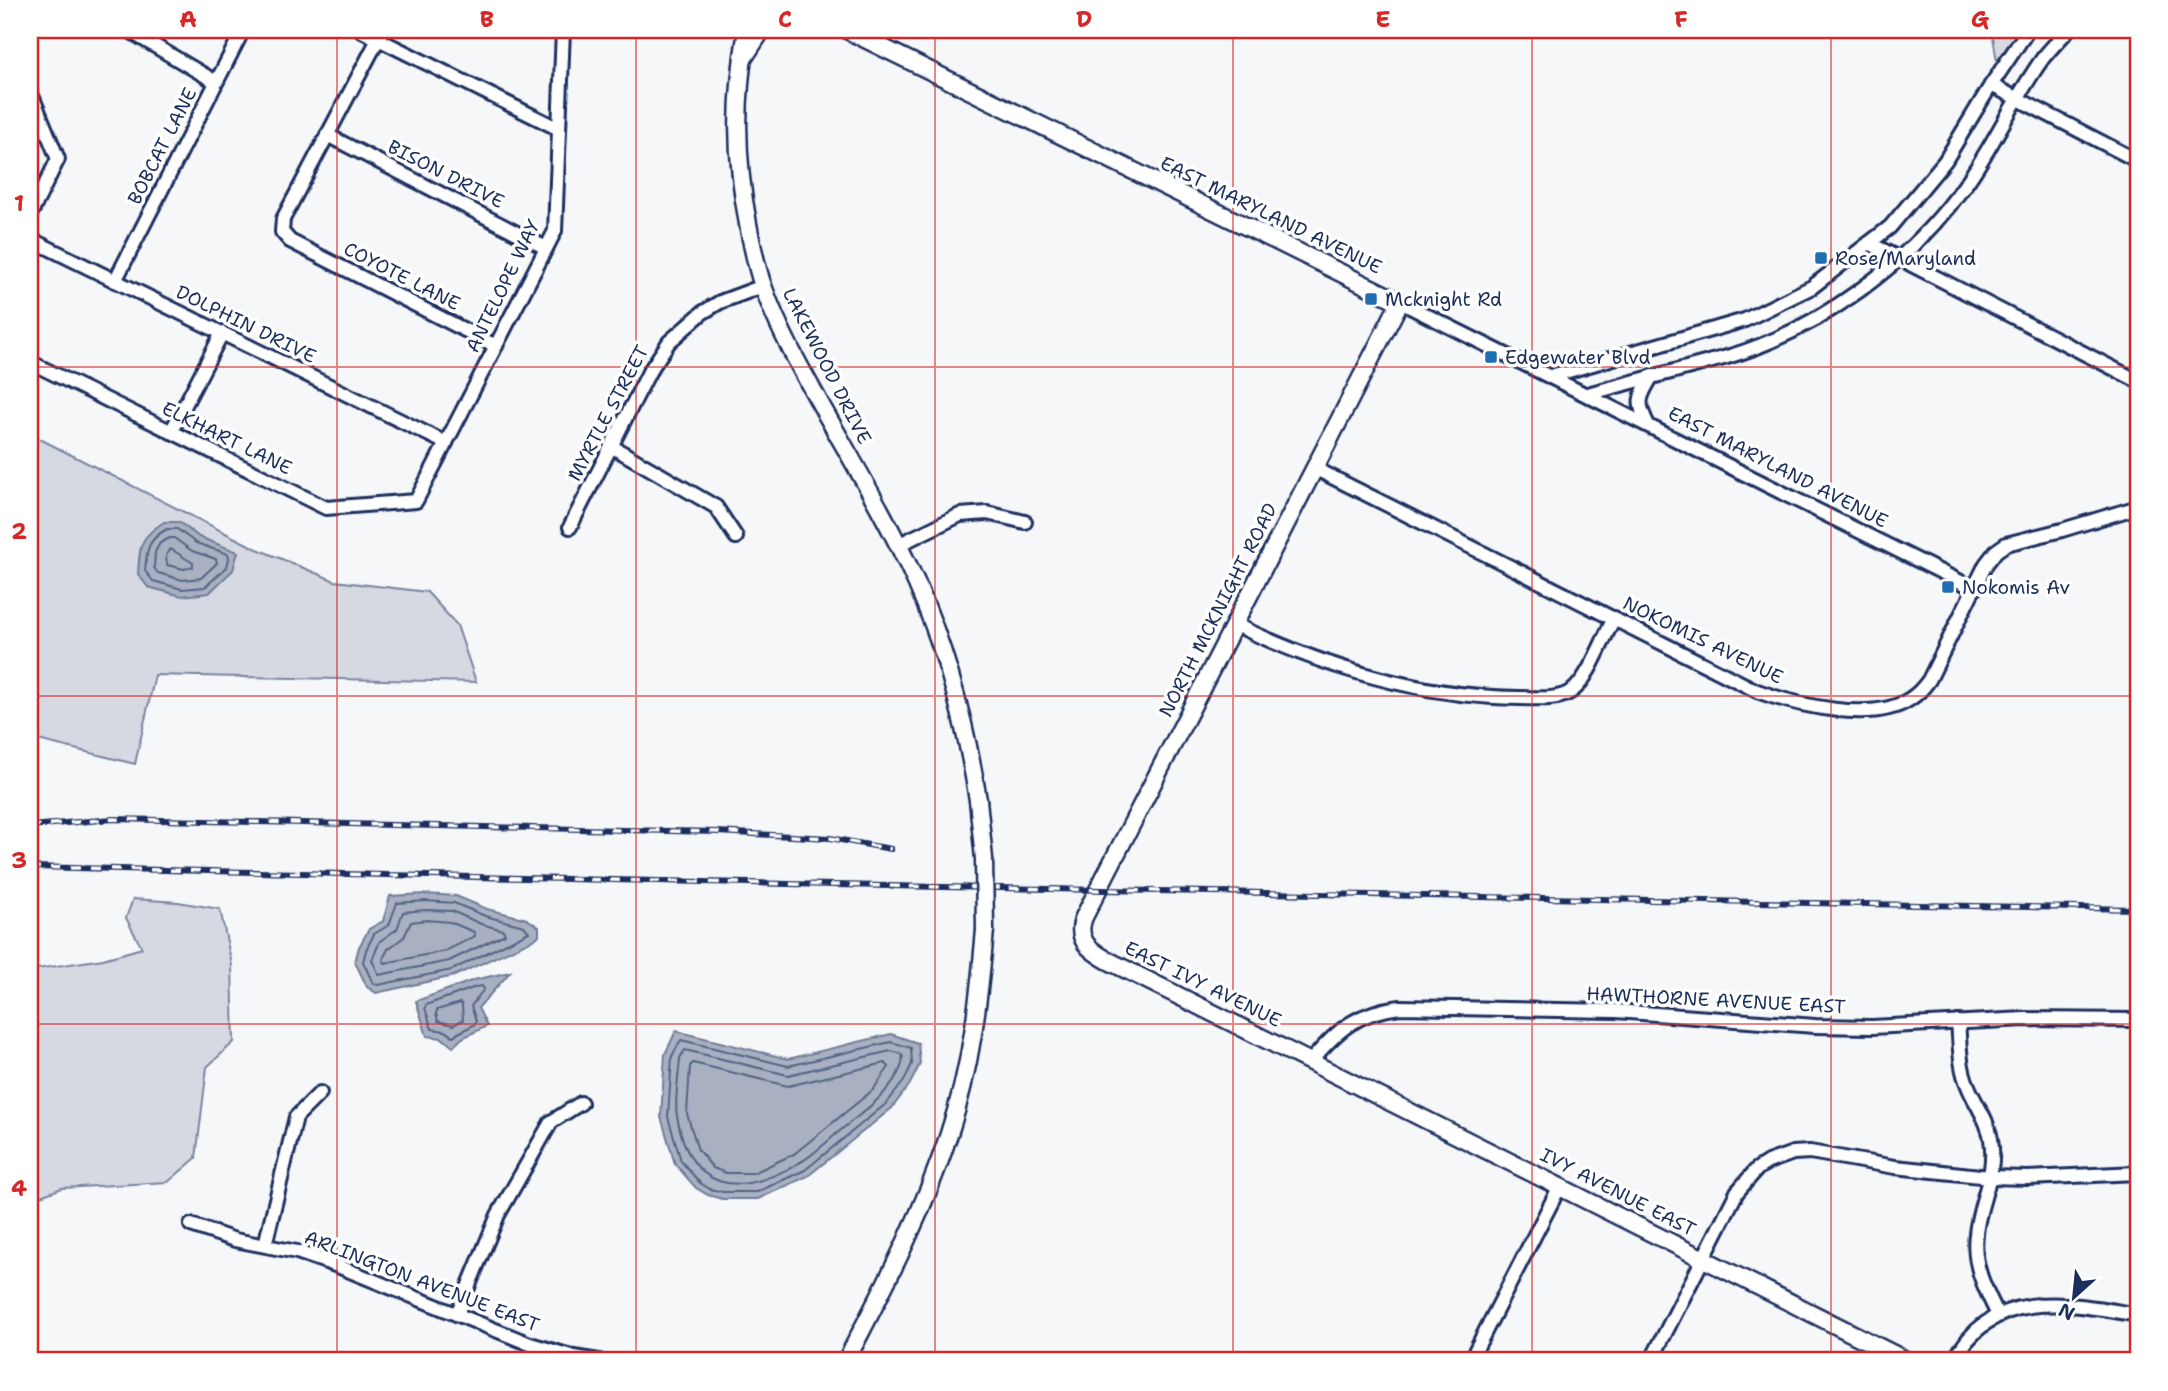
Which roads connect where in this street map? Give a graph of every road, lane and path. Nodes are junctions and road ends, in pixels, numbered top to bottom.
1 (128, 30) edge
2 (243, 30) edge
3 (360, 30) edge
4 (563, 30) edge
5 (747, 30) edge
6 (762, 30) edge
7 (847, 30) edge
8 (2028, 30) edge
9 (2068, 30) edge
10 (381, 34) edge
11 (742, 61) junction
12 (216, 82) junction
13 (1990, 85) junction
14 (30, 91) edge
15 (2018, 99) junction
16 (559, 129) junction
17 (327, 135) junction
18 (2138, 161) edge
19 (30, 215) edge
20 (30, 239) edge
21 (1869, 243) junction
22 (546, 248) junction
23 (1898, 258) junction
24 (115, 281) junction
25 (763, 286) junction
26 (1400, 302) junction
27 (222, 333) junction
28 (496, 345) junction
29 (30, 362) edge
30 (1551, 376) junction
31 (1651, 376) junction
32 (2138, 381) edge
33 (1588, 394) junction
34 (1648, 425) junction
35 (172, 432) junction
36 (446, 443) junction
37 (611, 446) junction
38 (1314, 468) junction
39 (416, 501) joint
40 (2138, 507) edge
41 (1025, 522) dead end
42 (570, 527) dead end
43 (736, 537) dead end
44 (898, 545) junction
45 (1975, 589) junction
46 (1614, 618) junction
47 (1234, 624) junction
48 (1082, 939) joint
49 (2138, 1020) edge
50 (1958, 1022) junction
51 (1311, 1060) junction
52 (320, 1093) dead end
53 (581, 1103) dead end
54 (2138, 1173) edge
55 (1990, 1177) junction
56 (1560, 1186) junction
57 (191, 1225) dead end
58 (265, 1245) junction
59 (1703, 1258) junction
60 (457, 1314) junction
61 (1998, 1315) junction
62 (2138, 1315) edge
63 (599, 1361) edge
64 (846, 1361) edge
65 (1470, 1361) edge
66 (1651, 1361) edge
67 (1907, 1361) edge
68 (1954, 1361) edge

1 - 12 street
2 - 12 street, BOBCAT LANE
3 - 10 street
4 - 16 street, ANTELOPE WAY
5 - 11 street, LAKEWOOD DRIVE
6 - 11 street
7 - 26 street, EAST MARYLAND AVENUE
8 - 13 street
9 - 15 street
10 - 16 street
10 - 17 street
11 - 25 street, LAKEWOOD DRIVE
12 - 24 street, BOBCAT LANE
13 - 15 street
13 - 21 street
14 - 19 street
15 - 18 street
15 - 23 street
16 - 22 street, ANTELOPE WAY
17 - 22 street, BISON DRIVE
17 - 28 street, COYOTE LANE
20 - 24 street, DOLPHIN DRIVE
21 - 23 street
21 - 30 street
22 - 28 street, ANTELOPE WAY
23 - 31 street
23 - 32 street
24 - 27 street, DOLPHIN DRIVE
25 - 37 street, MYRTLE STREET
25 - 44 street, LAKEWOOD DRIVE
26 - 30 street, EAST MARYLAND AVENUE
26 - 38 street, NORTH MCKNIGHT ROAD
27 - 35 street
27 - 36 street, DOLPHIN DRIVE
28 - 36 street, ANTELOPE WAY
29 - 35 street, ELKHART LANE
30 - 33 street, EAST MARYLAND AVENUE
31 - 33 street
31 - 34 street
33 - 34 street, EAST MARYLAND AVENUE
34 - 45 street, EAST MARYLAND AVENUE
35 - 39 street, ELKHART LANE
36 - 39 street, ANTELOPE WAY
37 - 42 street, MYRTLE STREET
37 - 43 street
38 - 46 street, NOKOMIS AVENUE
38 - 47 street, NORTH MCKNIGHT ROAD
40 - 45 street, NOKOMIS AVENUE
41 - 44 street
44 - 64 street, LAKEWOOD DRIVE, bridge
45 - 46 street, NOKOMIS AVENUE
46 - 47 street
47 - 48 street, NORTH MCKNIGHT ROAD
48 - 51 street, EAST IVY AVENUE
49 - 50 street, HAWTHORNE AVENUE EAST
50 - 51 street, HAWTHORNE AVENUE EAST
50 - 55 street
51 - 56 street, IVY AVENUE EAST
52 - 58 street
53 - 60 street
54 - 55 street
55 - 59 street
55 - 61 street
56 - 59 street, IVY AVENUE EAST
56 - 65 street
57 - 58 street, ARLINGTON AVENUE EAST
58 - 60 street, ARLINGTON AVENUE EAST
59 - 66 street
59 - 67 street, IVY AVENUE EAST
60 - 63 street, ARLINGTON AVENUE EAST
61 - 62 street
61 - 68 street

